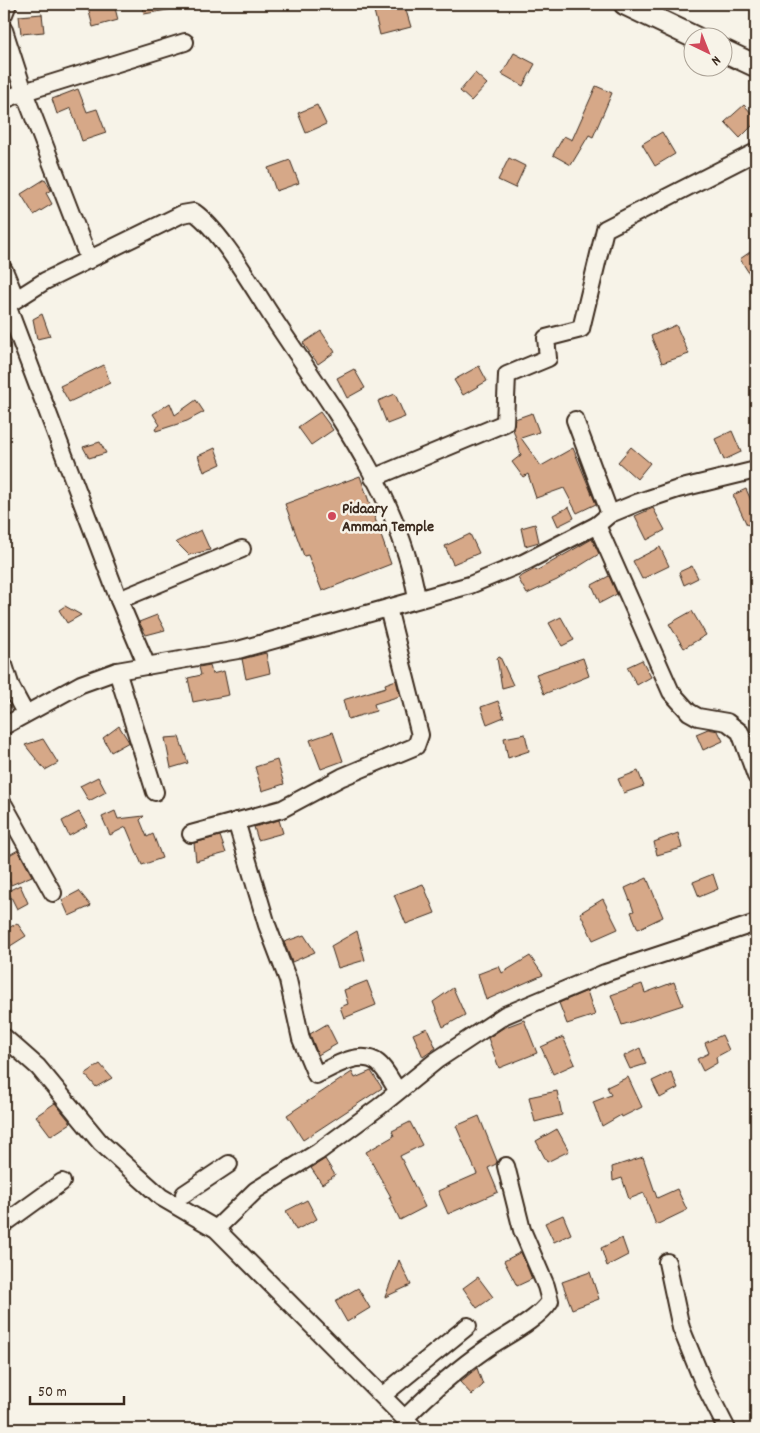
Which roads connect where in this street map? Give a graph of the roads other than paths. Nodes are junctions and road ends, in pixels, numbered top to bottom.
1 (8, 4) edge
2 (625, 4) edge
3 (4, 14) edge
4 (4, 30) edge
5 (682, 31) edge
6 (185, 42) dead end
7 (732, 55) edge
8 (756, 66) edge
9 (24, 92) junction
10 (4, 100) edge
11 (756, 152) edge
12 (89, 260) junction
13 (4, 270) edge
14 (9, 304) edge
15 (575, 420) dead end
16 (756, 470) edge
17 (373, 478) junction
18 (610, 514) junction
19 (597, 525) junction
20 (242, 550) dead end
21 (417, 598) junction
22 (120, 600) junction
23 (388, 608) junction
24 (4, 665) edge
25 (147, 666) junction
26 (117, 671) junction
27 (25, 713) junction
28 (4, 726) edge
29 (756, 776) edge
30 (155, 792) dead end
31 (4, 805) edge
32 (236, 821) junction
33 (191, 834) dead end
34 (53, 892) dead end
35 (756, 923) edge
36 (4, 1037) edge
37 (398, 1091) junction
38 (229, 1164) dead end
39 (506, 1166) dead end
40 (62, 1182) dead end
41 (184, 1194) dead end
42 (4, 1224) edge
43 (216, 1229) junction
44 (667, 1262) dead end
45 (468, 1326) dead end
46 (383, 1395) junction
47 (410, 1424) edge
48 (728, 1429) edge

1 - 3 street
2 - 5 main road
4 - 9 street
6 - 9 street
7 - 8 main road
9 - 10 street
9 - 12 street
11 - 17 street
12 - 14 street
12 - 17 street
13 - 14 street
14 - 22 street
15 - 18 street
16 - 18 street
17 - 21 street
18 - 19 street
19 - 21 street
19 - 29 street
20 - 22 street
21 - 23 street
22 - 25 street
23 - 25 street
23 - 32 street
24 - 27 street
25 - 26 street
26 - 27 street
26 - 30 street
27 - 28 street
31 - 34 street
32 - 33 street
32 - 37 street
35 - 37 street
36 - 43 street
37 - 43 street
38 - 41 street
39 - 47 street
40 - 42 street
43 - 46 street
44 - 48 street
45 - 46 street
46 - 47 street

